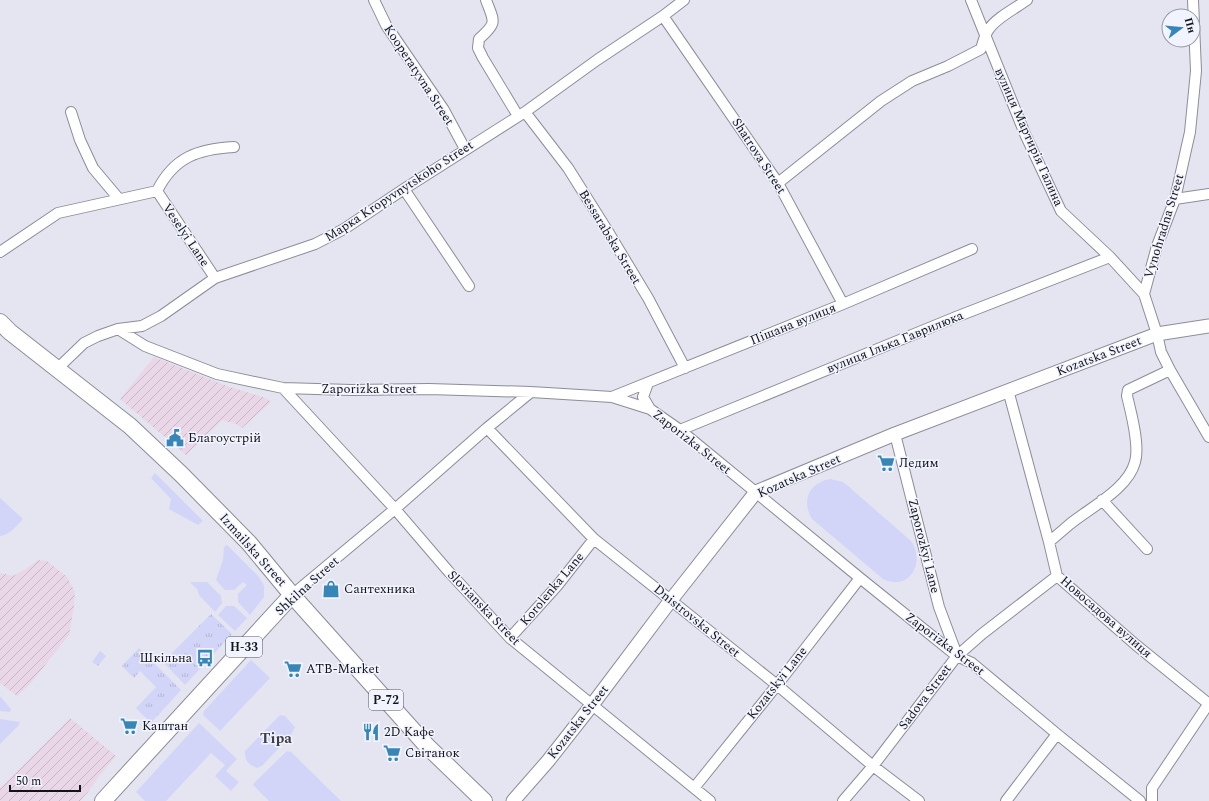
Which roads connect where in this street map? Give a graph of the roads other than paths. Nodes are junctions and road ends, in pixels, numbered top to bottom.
1 (374, 0) edge
2 (486, 0) edge
3 (684, 0) edge
4 (971, 0) edge
5 (1026, 0) edge
6 (1193, 0) edge
7 (664, 16) junction
8 (985, 36) junction
9 (71, 112) dead end
10 (522, 114) junction
11 (234, 147) dead end
12 (465, 149) junction
13 (778, 183) junction
14 (404, 189) junction
15 (157, 191) junction
16 (1209, 194) edge
17 (119, 199) junction
18 (1175, 199) junction
19 (972, 249) dead end
20 (0, 252) edge
21 (1110, 256) junction
22 (215, 278) junction
23 (469, 286) dead end
24 (1144, 294) junction
25 (843, 304) junction
26 (0, 322) edge
27 (1209, 326) edge
28 (118, 329) junction
29 (1157, 334) junction
30 (685, 368) junction
31 (57, 369) junction
32 (1170, 370) junction
33 (648, 383) junction
34 (283, 388) junction
35 (1008, 390) junction
36 (531, 392) junction
37 (612, 397) junction
38 (650, 408) junction
39 (487, 428) junction
40 (680, 430) junction
41 (895, 434) junction
42 (1209, 436) edge
43 (756, 492) junction
44 (1102, 500) junction
45 (395, 509) junction
46 (594, 539) junction
47 (1049, 542) junction
48 (1147, 549) dead end
49 (1057, 576) junction
50 (860, 578) junction
51 (292, 595) junction
52 (671, 600) junction
53 (510, 638) junction
54 (957, 656) junction
55 (777, 685) junction
56 (1209, 703) edge
57 (592, 705) junction
58 (1057, 734) junction
59 (873, 766) junction
60 (694, 788) junction
61 (103, 801) edge
62 (484, 801) edge
63 (513, 801) edge
64 (710, 801) edge
65 (843, 801) edge
66 (919, 801) edge
67 (1006, 801) edge
68 (1140, 801) edge
69 (1152, 801) edge

1 - 12 street, Kooperatyvna Street
2 - 10 street, Bessarabska Street
3 - 7 street, Марка Kropyvnytskoho Street
4 - 8 street, вулиця Мартирія Галина
5 - 8 street
6 - 18 street, Vynohradna Street
7 - 10 street, Марка Kropyvnytskoho Street
7 - 13 street, Shatrova Street
8 - 13 street
8 - 21 street, вулиця Мартирія Галина
9 - 17 street
10 - 12 street, Марка Kropyvnytskoho Street
10 - 30 street, Bessarabska Street
11 - 15 street, Veselyi Lane
12 - 14 street, Марка Kropyvnytskoho Street
13 - 25 street, Shatrova Street
14 - 22 street, Марка Kropyvnytskoho Street
14 - 23 street
15 - 17 street, Veselyi Lane
15 - 22 street, Veselyi Lane
16 - 18 street
17 - 20 street, Veselyi Lane
18 - 24 street, Vynohradna Street
19 - 25 street, Піщана вулиця
21 - 24 street, вулиця Мартирія Галина
21 - 40 street, вулиця Ілька Гаврилюка
22 - 28 street, Марка Kropyvnytskoho Street
24 - 29 street, Vynohradna Street
25 - 30 street, Піщана вулиця
26 - 31 main road, Izmailska Street
27 - 29 street, Kozatska Street
28 - 31 street, Марка Kropyvnytskoho Street
28 - 34 street, Zaporizka Street
29 - 32 street, Vynohradna Street
29 - 35 street, Kozatska Street
30 - 33 street, Піщана вулиця
31 - 51 main road, Izmailska Street
32 - 42 street, Vynohradna Street
32 - 44 street
33 - 37 street, Піщана вулиця
33 - 38 street
34 - 36 street, Zaporizka Street
34 - 45 street, Slovianska Street
35 - 41 street, Kozatska Street
35 - 47 street, Новосадова вулиця
36 - 37 street, Zaporizka Street
36 - 39 street, Shkilna Street
37 - 38 street, Zaporizka Street
38 - 40 street, Zaporizka Street
39 - 45 street, Shkilna Street
39 - 46 street, Dnistrovska Street
40 - 43 street, Zaporizka Street
41 - 43 street, Kozatska Street
41 - 54 street, Zaporozkyi Lane
43 - 50 street, Zaporizka Street
43 - 52 street, Kozatska Street
44 - 47 street
44 - 48 street
45 - 51 street, Shkilna Street
45 - 53 street, Slovianska Street
46 - 52 street, Dnistrovska Street
46 - 53 street, Korolenka Lane
47 - 49 street, Новосадова вулиця
49 - 54 street, Sadova Street
49 - 56 street, Новосадова вулиця
50 - 54 street, Zaporizka Street
50 - 55 street, Kozatskyi Lane
51 - 61 main road, Shkilna Street / Н-33
51 - 62 main road, Izmailska Street / Р-72
52 - 55 street, Dnistrovska Street
52 - 57 street, Kozatska Street
53 - 57 street, Slovianska Street
54 - 58 street, Zaporizka Street
54 - 59 street, Sadova Street
55 - 59 street, Dnistrovska Street
55 - 60 street, Kozatskyi Lane
56 - 69 street
57 - 60 street, Slovianska Street
57 - 63 street, Kozatska Street
58 - 67 street
58 - 68 street, Zaporizka Street
59 - 65 street, Sadova Street
59 - 66 street, Dnistrovska Street
60 - 64 street, Slovianska Street

